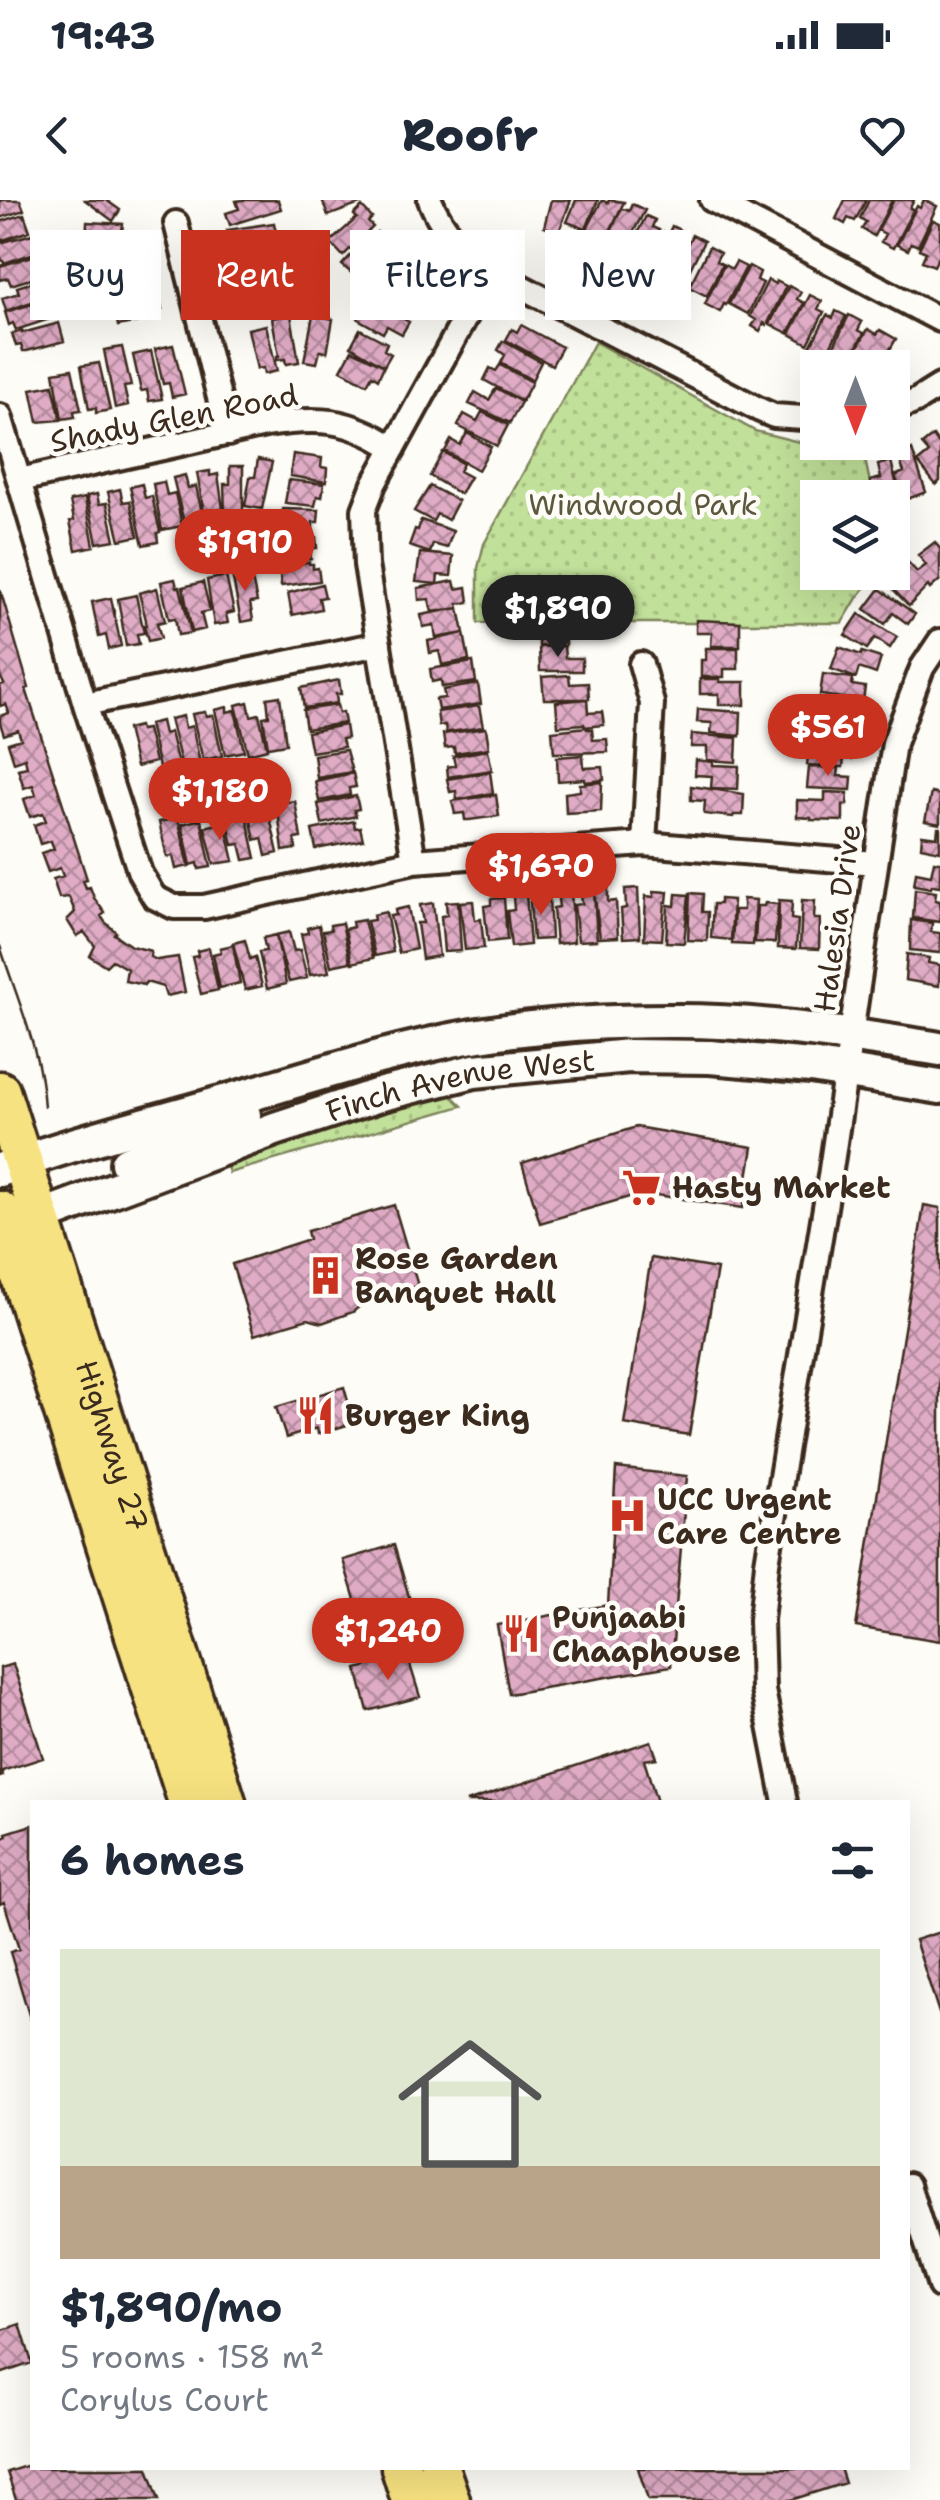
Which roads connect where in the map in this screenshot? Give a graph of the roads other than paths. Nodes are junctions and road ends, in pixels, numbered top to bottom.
1 (430, 200) edge
2 (712, 200) edge
3 (176, 223) dead end
4 (447, 230) edge
5 (525, 289) edge
6 (464, 320) edge
7 (940, 320) edge
8 (940, 386) edge
9 (910, 404) edge
10 (0, 416) edge
11 (800, 418) edge
12 (228, 434) junction
13 (394, 448) junction
14 (20, 480) junction
15 (940, 640) edge
16 (379, 644) junction
17 (641, 664) dead end
18 (85, 704) junction
19 (644, 844) junction
20 (414, 861) junction
21 (875, 863) junction
22 (850, 1035) junction
23 (473, 1036) junction
24 (940, 1049) edge
25 (343, 1068) junction
26 (474, 1071) junction
27 (845, 1071) junction
28 (940, 1087) edge
29 (0, 1090) edge
30 (12, 1166) edge
31 (14, 1218) edge
32 (187, 1800) edge
33 (225, 1800) edge
34 (785, 1800) edge
35 (910, 2192) edge
36 (940, 2286) edge
37 (402, 2470) edge
38 (440, 2470) edge
39 (411, 2500) edge
40 (450, 2500) edge

1 - 4 street
2 - 7 street
3 - 12 street
5 - 11 street
6 - 13 street
8 - 9 street
10 - 14 street
12 - 13 street, Shady Glen Road
12 - 14 street, Shady Glen Road
13 - 16 street
14 - 18 street
15 - 21 street, Halesia Drive
16 - 18 street
16 - 20 street
17 - 19 street
18 - 20 street
19 - 20 street
19 - 21 street
21 - 22 street, Halesia Drive
22 - 23 main road, Finch Avenue West
22 - 24 main road, Finch Avenue West
22 - 27 street, Halesia Drive
23 - 25 main road, Finch Avenue West
23 - 26 main road
25 - 30 main road, Finch Avenue West
25 - 31 main road, Finch Avenue West
26 - 27 main road, Finch Avenue West
26 - 31 main road, Finch Avenue West
27 - 28 main road, Finch Avenue West
27 - 34 street, Halesia Drive
29 - 30 main road, Highway 27
30 - 31 main road, Highway 27
31 - 32 main road, Highway 27
31 - 33 main road, Highway 27
35 - 36 street
37 - 39 main road
38 - 40 main road

